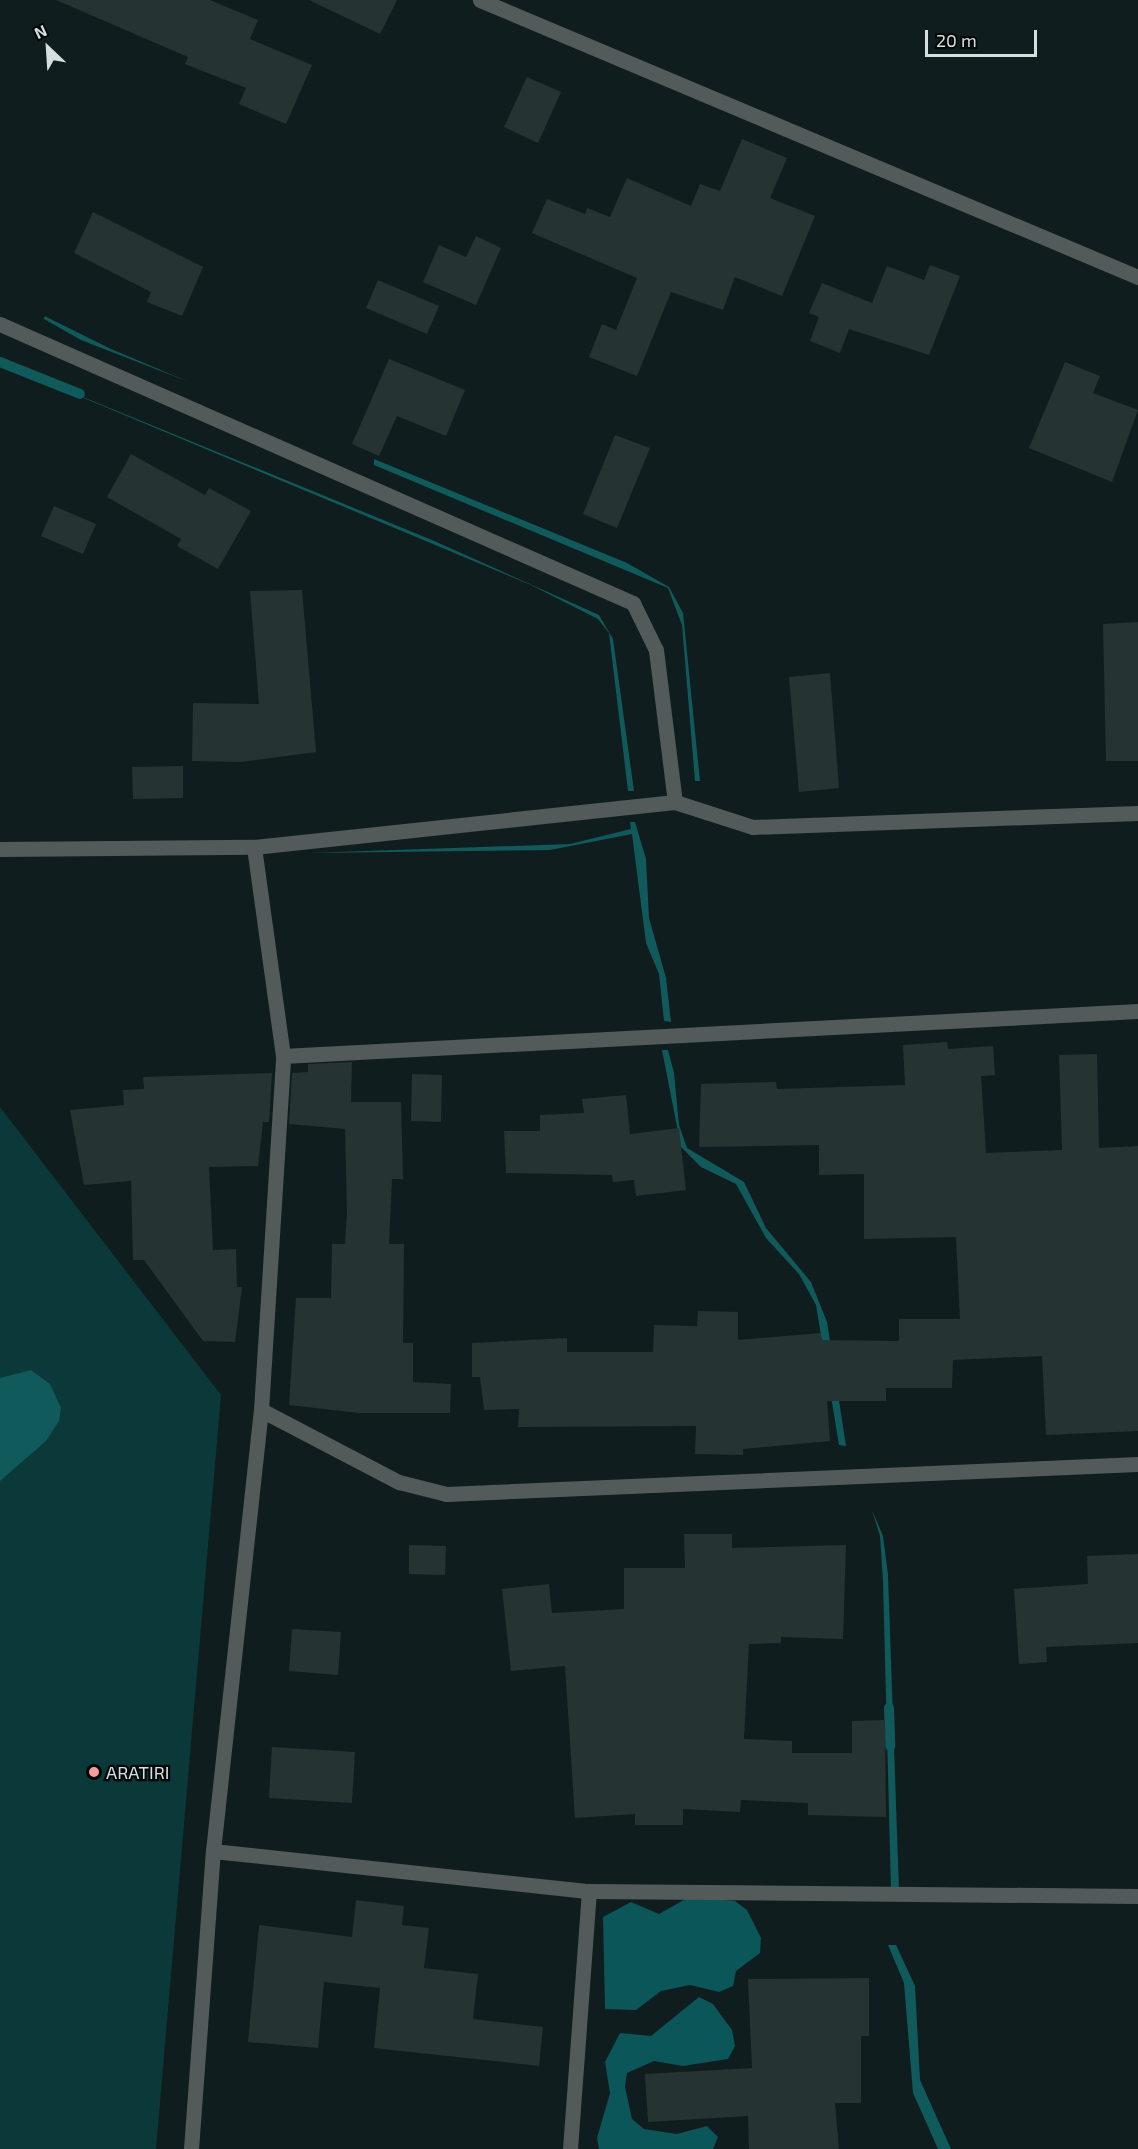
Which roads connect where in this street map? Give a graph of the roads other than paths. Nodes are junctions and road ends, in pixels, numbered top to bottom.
1 (480, 0) edge
2 (1138, 277) edge
3 (0, 324) edge
4 (675, 802) junction
5 (1138, 813) edge
6 (254, 847) junction
7 (0, 849) edge
8 (1138, 1011) edge
9 (283, 1056) junction
10 (261, 1410) junction
11 (1138, 1464) edge
12 (213, 1851) junction
13 (589, 1891) junction
14 (1138, 1896) edge
15 (191, 2149) edge
16 (570, 2149) edge

1 - 2 street
3 - 4 street
4 - 5 street
4 - 6 street
6 - 7 street
6 - 9 street
8 - 9 street
9 - 10 street
10 - 11 street
10 - 12 street
12 - 13 street
12 - 15 street
13 - 14 street
13 - 16 street

